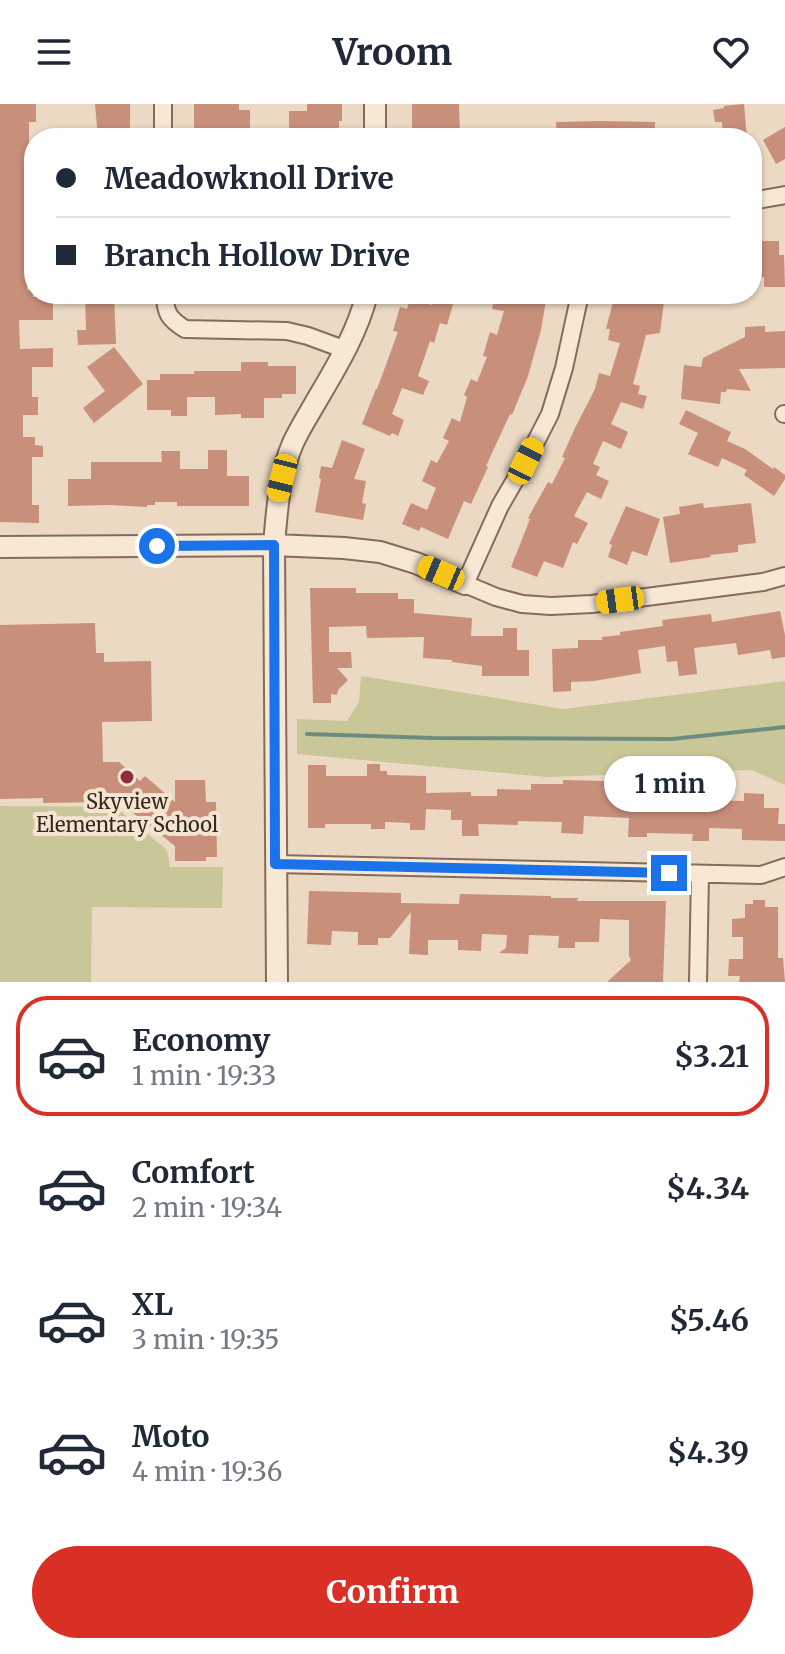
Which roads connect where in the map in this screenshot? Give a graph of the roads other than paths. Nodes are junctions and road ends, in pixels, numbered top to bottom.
1 (163, 104) edge
2 (375, 104) edge
3 (163, 128) edge
4 (375, 128) edge
5 (785, 195) edge
6 (762, 199) edge
7 (165, 304) edge
8 (364, 304) edge
9 (578, 304) edge
10 (346, 350) junction
11 (274, 545) junction
12 (0, 547) edge
13 (785, 576) edge
14 (465, 584) junction
15 (275, 864) junction
16 (785, 867) edge
17 (700, 874) junction
18 (277, 982) edge
19 (698, 982) edge

1 - 3 street
2 - 4 street
5 - 6 street
7 - 10 street
8 - 10 street
9 - 14 street
10 - 11 street
11 - 12 street
11 - 14 street
11 - 15 street
13 - 14 street
15 - 17 street
15 - 18 street
16 - 17 street
17 - 19 street

